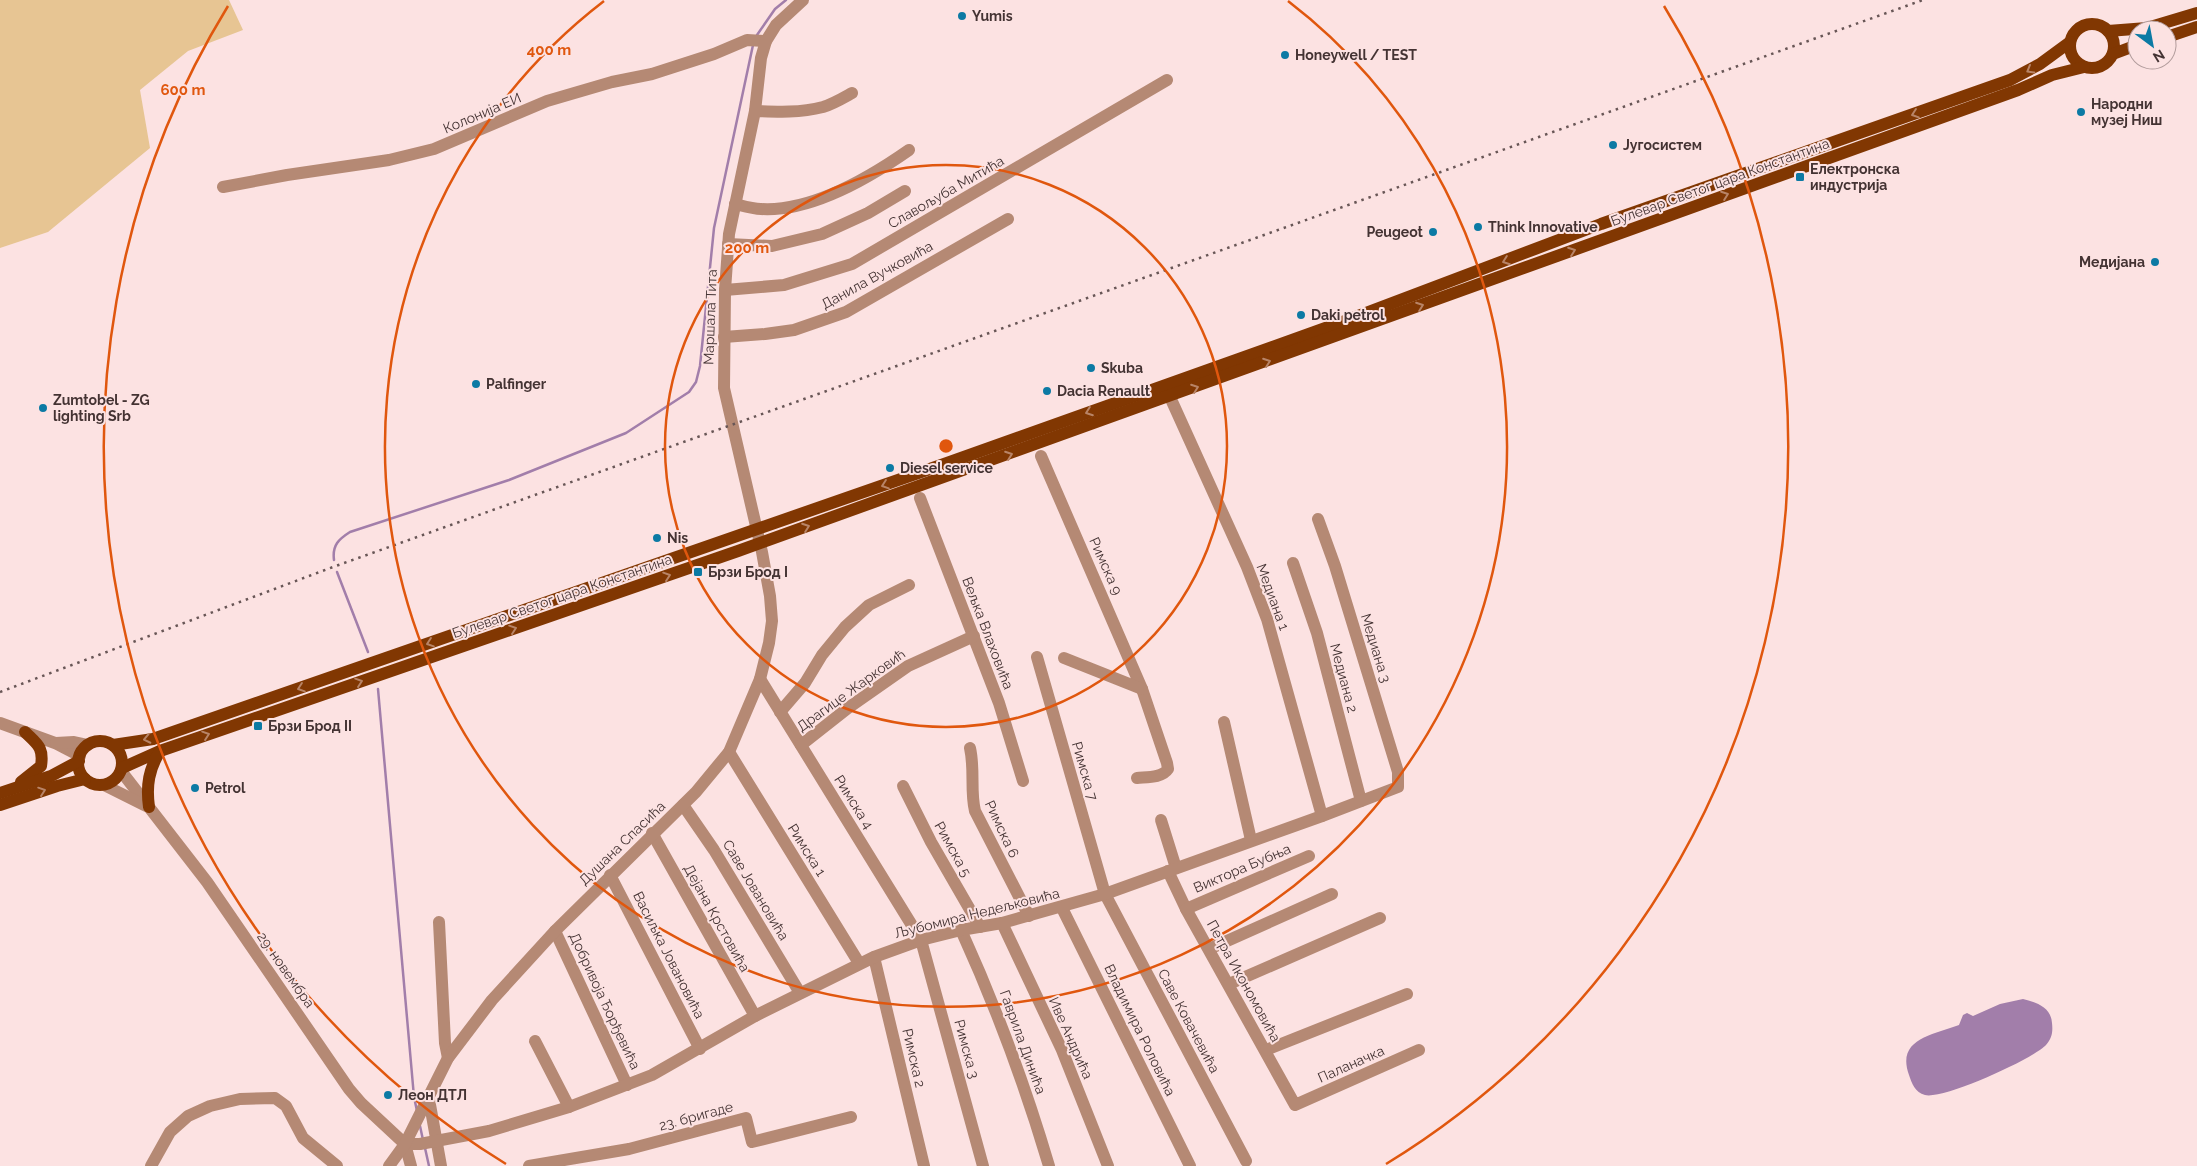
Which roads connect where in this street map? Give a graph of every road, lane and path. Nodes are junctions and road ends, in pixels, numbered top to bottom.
1 (803, 0) edge
2 (2197, 13) edge
3 (2197, 27) edge
4 (2108, 31) junction
5 (2177, 34) edge
6 (757, 41) junction
7 (2070, 42) junction
8 (2127, 49) edge
9 (2113, 54) junction
10 (2084, 67) junction
11 (1168, 80) dead end
12 (852, 93) dead end
13 (755, 111) junction
14 (908, 150) dead end
15 (223, 187) dead end
16 (905, 191) dead end
17 (735, 204) junction
18 (1008, 219) dead end
19 (728, 244) junction
20 (725, 290) junction
21 (724, 337) junction
22 (1170, 397) junction
23 (1041, 456) dead end
24 (920, 498) dead end
25 (1318, 519) dead end
26 (757, 529) junction
27 (760, 543) junction
28 (1293, 563) dead end
29 (909, 585) dead end
30 (974, 636) junction
31 (1037, 657) dead end
32 (1064, 658) dead end
33 (760, 679) junction
34 (1142, 689) junction
35 (780, 712) junction
36 (1224, 722) dead end
37 (0, 723) edge
38 (25, 732) junction
39 (55, 743) junction
40 (88, 745) junction
41 (113, 745) junction
42 (801, 745) junction
43 (970, 748) dead end
44 (160, 750) junction
45 (729, 752) junction
46 (79, 758) junction
47 (122, 769) junction
48 (1137, 778) dead end
49 (85, 779) junction
50 (1024, 780) dead end
51 (104, 785) junction
52 (903, 786) dead end
53 (1398, 787) joint
54 (4, 792) edge
55 (1361, 802) junction
56 (0, 805) edge
57 (683, 805) junction
58 (149, 807) junction
59 (1322, 816) junction
60 (1161, 820) dead end
61 (652, 833) junction
62 (1251, 840) junction
63 (1309, 856) dead end
64 (1172, 870) junction
65 (610, 875) junction
66 (1105, 894) junction
67 (1332, 894) dead end
68 (1062, 908) junction
69 (1186, 909) junction
70 (1029, 916) junction
71 (1380, 918) dead end
72 (439, 922) dead end
73 (1002, 923) junction
74 (980, 926) junction
75 (961, 930) junction
76 (555, 931) junction
77 (921, 940) junction
78 (1209, 949) junction
79 (874, 957) junction
80 (859, 963) junction
81 (1228, 984) junction
82 (800, 993) junction
83 (1408, 994) dead end
84 (755, 1016) junction
85 (534, 1041) dead end
86 (700, 1049) junction
87 (1266, 1050) junction
88 (1419, 1050) dead end
89 (448, 1058) junction
90 (628, 1085) junction
91 (429, 1099) junction
92 (1295, 1105) joint
93 (569, 1107) junction
94 (852, 1116) dead end
95 (428, 1143) junction
96 (405, 1144) junction
97 (1246, 1161) dead end
98 (151, 1166) edge
99 (337, 1166) edge
100 (388, 1166) edge
101 (411, 1166) edge
102 (441, 1166) edge
103 (529, 1166) edge
104 (924, 1166) edge
105 (983, 1166) edge
106 (1049, 1166) edge
107 (1108, 1166) edge
108 (1190, 1166) edge

1 - 6 street, Маршала Тита
2 - 4 main road
3 - 5 main road
4 - 7 main road
4 - 9 main road
6 - 13 street, Маршала Тита
6 - 15 street, Колонија ЕИ
7 - 10 main road
7 -> 26 main road, Булевар Светог цара Константина
8 - 9 main road
9 - 10 main road
22 -> 10 main road, Булевар Светог цара Константина
11 - 20 street, Славољуба Митића
12 - 13 street
13 - 17 street, Маршала Тита
14 - 17 street
16 - 19 street
17 - 19 street, Маршала Тита
18 - 21 street, Данила Вучковића
19 - 20 street, Маршала Тита
20 - 21 street, Маршала Тита
21 - 26 street, Маршала Тита
27 -> 22 main road, Булевар Светог цара Константина
22 - 59 street, Медиана 1
23 - 34 street, Римска 9
24 - 30 street, Вељка Влаховића
25 - 53 street, Медиана 3
26 - 27 street, Душана Спасића
26 -> 41 main road, Булевар Светог цара Константина
27 - 33 street, Душана Спасића
44 -> 27 main road, Булевар Светог цара Константина
28 - 55 street, Медиана 2
29 - 35 street
30 - 42 street, Драгице Жарковић
30 - 50 street, Вељка Влаховића
31 - 66 street, Римска 7
32 - 34 street
33 - 35 street, Римска 4
33 - 45 street, Душана Спасића
34 - 48 street, Римска 9
35 - 42 street, Римска 4
36 - 62 street
37 - 38 street
38 - 39 street
38 - 54 main road
39 - 40 street
39 - 46 street
40 - 41 main road
40 - 46 main road
41 - 47 main road
42 - 77 street, Римска 4
43 - 70 street, Римска 6
44 - 47 main road, Булевар Светог цара Константина
44 - 58 main road
45 - 57 street, Душана Спасића
45 - 80 street, Римска 1
46 - 49 main road
46 - 54 main road
47 - 51 main road
47 - 58 street, 29. новембра
49 - 51 main road
56 -> 49 main road
51 - 58 street, 29. новембра
52 - 74 street, Римска 5
53 - 55 street, Љубомира Недељковића
55 - 59 street, Љубомира Недељковића
57 - 61 street, Душана Спасића
57 - 82 street, Саве Јовановића
58 - 96 street, 29. новембра
59 - 62 street, Љубомира Недељковића
60 - 64 street, Петра Икономовића
61 - 65 street, Душана Спасића
61 - 84 street, Дејана Крстовића
62 - 64 street, Љубомира Недељковића
63 - 69 street, Виктора Бубња
64 - 66 street, Љубомира Недељковића
64 - 69 street, Петра Икономовића
65 - 76 street, Душана Спасића
65 - 86 street, Васиљка Јовановића
66 - 68 street, Љубомира Недељковића
66 - 97 street, Саве Ковачевића
67 - 78 street
68 - 70 street, Љубомира Недељковића
68 - 108 street, Владимира Роловића
69 - 78 street, Петра Икономовића
70 - 73 street, Љубомира Недељковића
71 - 81 street
72 - 89 street
73 - 74 street, Љубомира Недељковића
73 - 107 street, Иве Андрића
74 - 75 street, Љубомира Недељковића
75 - 77 street, Љубомира Недељковића
75 - 106 street, Гаврила Динића
76 - 89 street, Душана Спасића
76 - 90 street, Добривоја Ђорђевића
77 - 79 street, Љубомира Недељковића
77 - 105 street, Римска 3
78 - 81 street, Петра Икономовића
79 - 80 street, Љубомира Недељковића
79 - 104 street, Римска 2
80 - 82 street, Љубомира Недељковића
81 - 87 street, Петра Икономовића
82 - 84 street, Љубомира Недељковића
83 - 87 street
84 - 86 street, Љубомира Недељковића
85 - 93 street
86 - 90 street, Љубомира Недељковића
87 - 92 street, Петра Икономовића
88 - 92 street, Паланачка
89 - 91 street, Душана Спасића
90 - 93 street, Љубомира Недељковића
91 - 95 street
91 - 96 street, Душана Спасића
93 - 95 street, Љубомира Недељковића
94 - 103 street, 23. бригаде
95 - 96 street, Љубомира Недељковића
95 - 102 street
96 - 100 street, Душана Спасића
96 - 101 street
98 - 99 street

